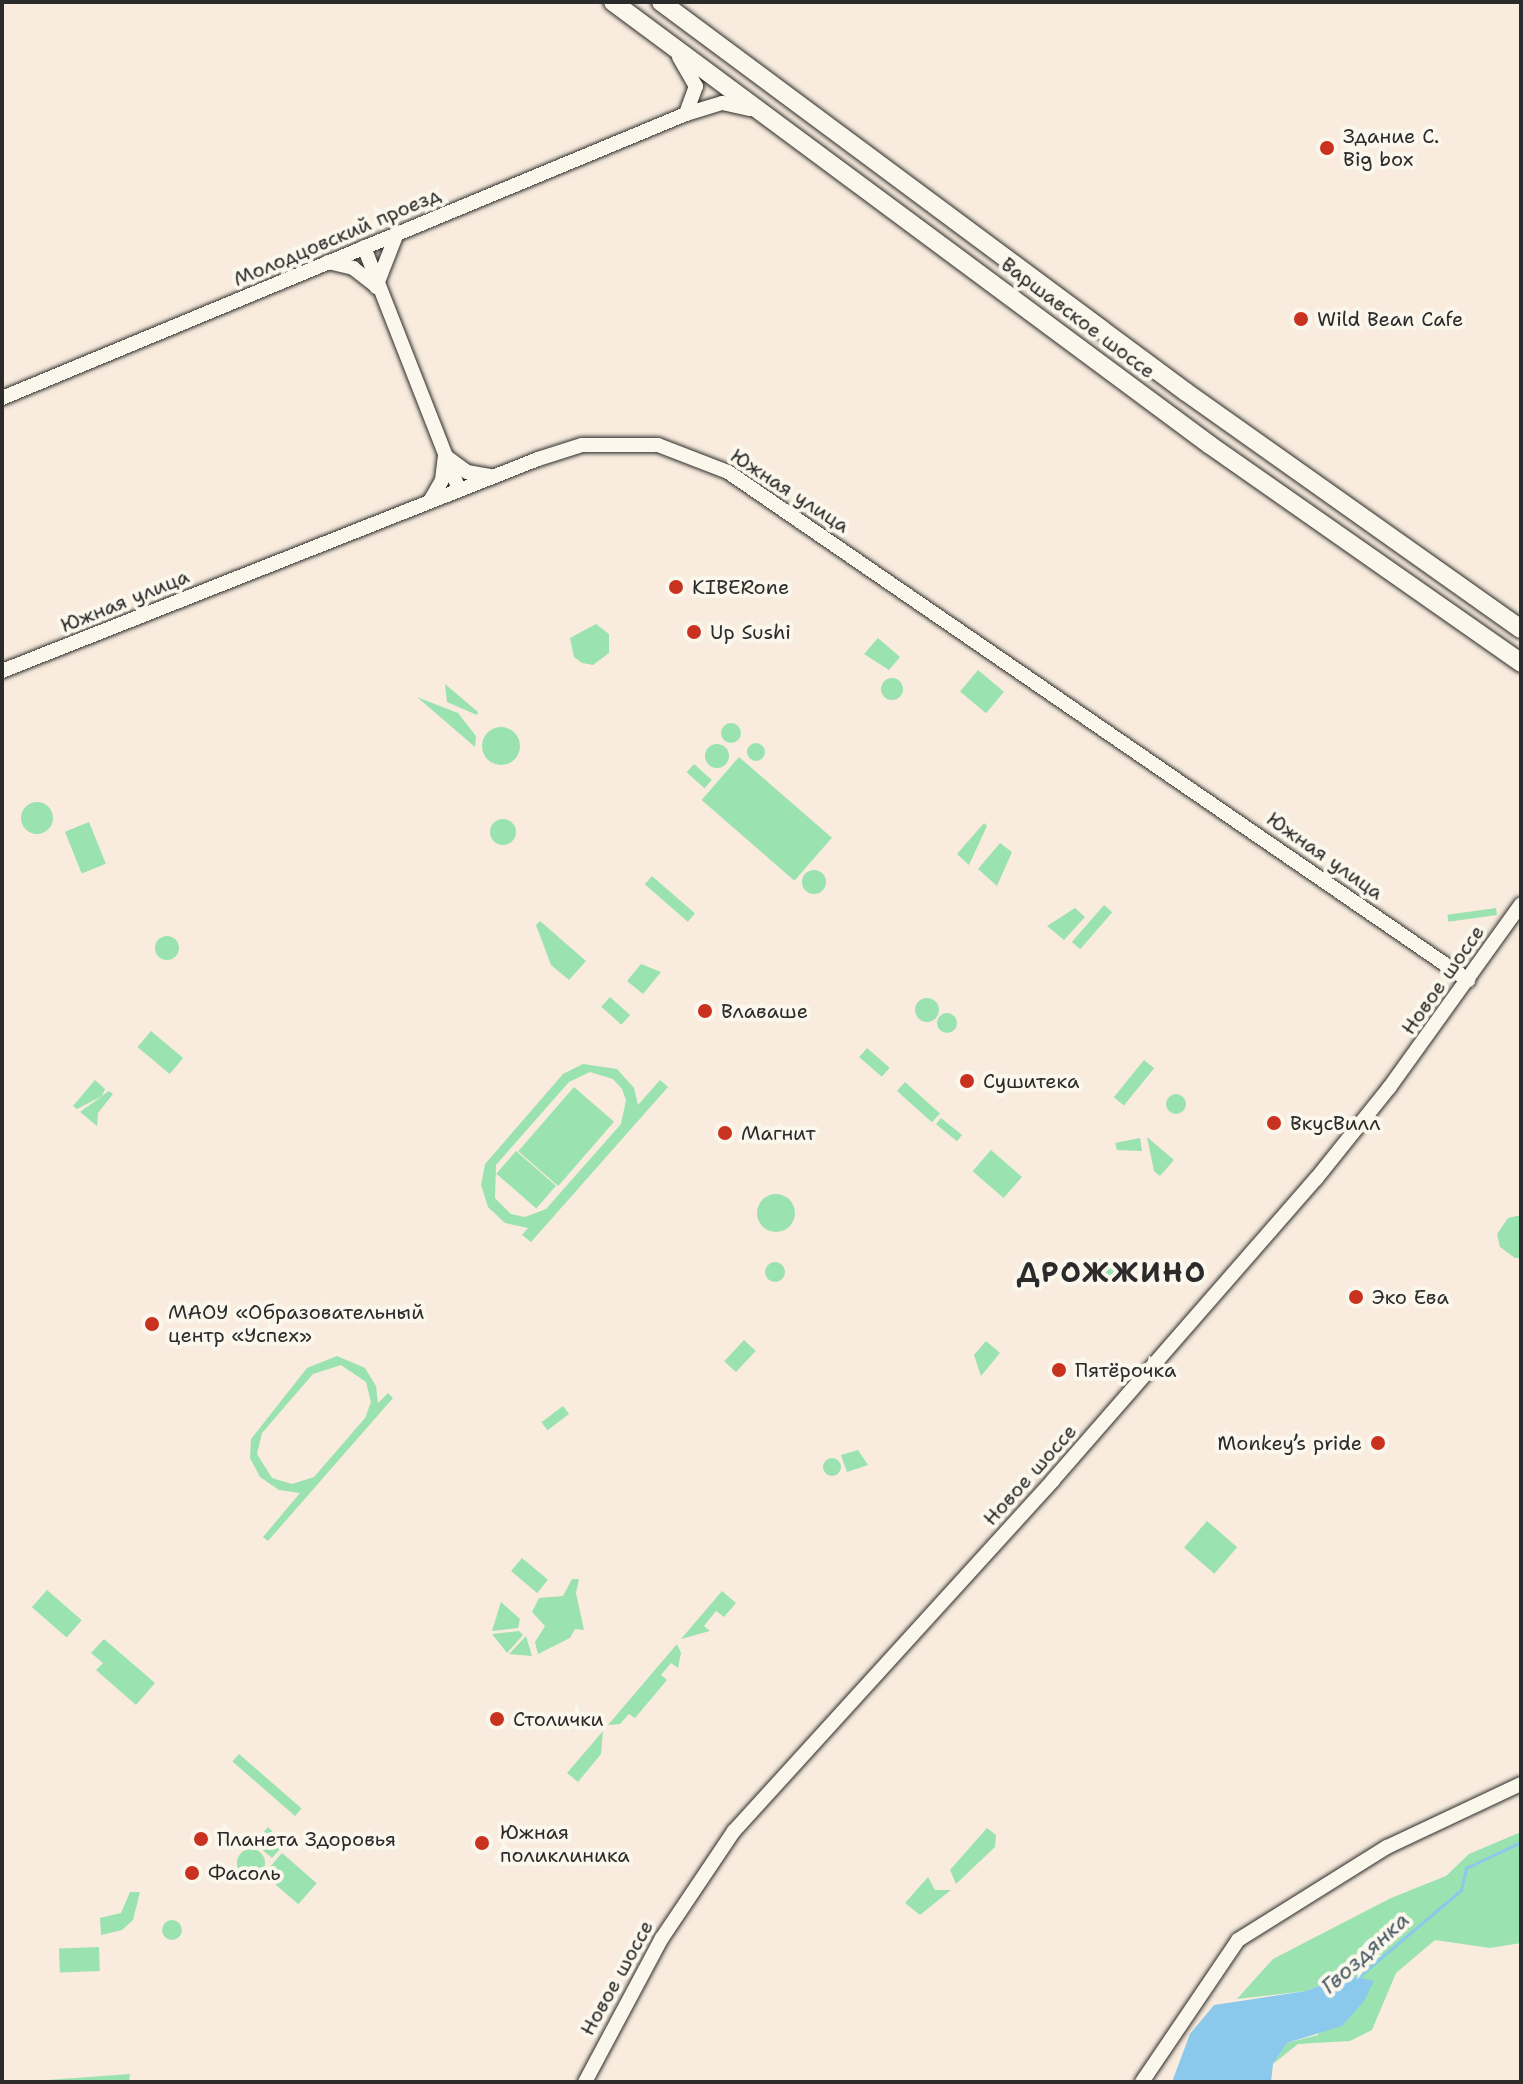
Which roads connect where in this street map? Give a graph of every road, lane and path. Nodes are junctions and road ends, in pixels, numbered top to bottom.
1 (613, 2) edge
2 (663, 3) edge
3 (661, 36) junction
4 (686, 114) junction
5 (772, 116) junction
6 (397, 233) junction
7 (364, 247) junction
8 (328, 262) junction
9 (376, 287) junction
10 (2, 398) edge
11 (445, 456) junction
12 (494, 476) junction
13 (459, 489) junction
14 (430, 501) junction
15 (1521, 629) edge
16 (1521, 663) edge
17 (2, 671) edge
18 (1521, 904) edge
19 (1468, 980) junction
20 (1521, 1784) edge
21 (585, 2082) edge
22 (1142, 2082) edge

1 - 3 main road, Варшавское шоссе
2 - 15 main road, Варшавское шоссе
3 - 4 street
3 - 5 main road, Варшавское шоссе
4 - 5 street, Молодцовский проезд
4 - 6 street, Молодцовский проезд
5 - 16 main road, Варшавское шоссе
6 - 7 street, Молодцовский проезд
6 - 9 street
7 - 8 street, Молодцовский проезд
7 - 9 street
8 - 9 street
8 - 10 street, Молодцовский проезд
9 - 11 street
11 - 12 street
11 - 13 street
11 - 14 street
12 - 13 street, Южная улица
12 - 19 street, Южная улица
13 - 14 street, Южная улица
14 - 17 street, Южная улица
18 - 19 street, Новое шоссе
19 - 21 street, Новое шоссе
20 - 22 street

